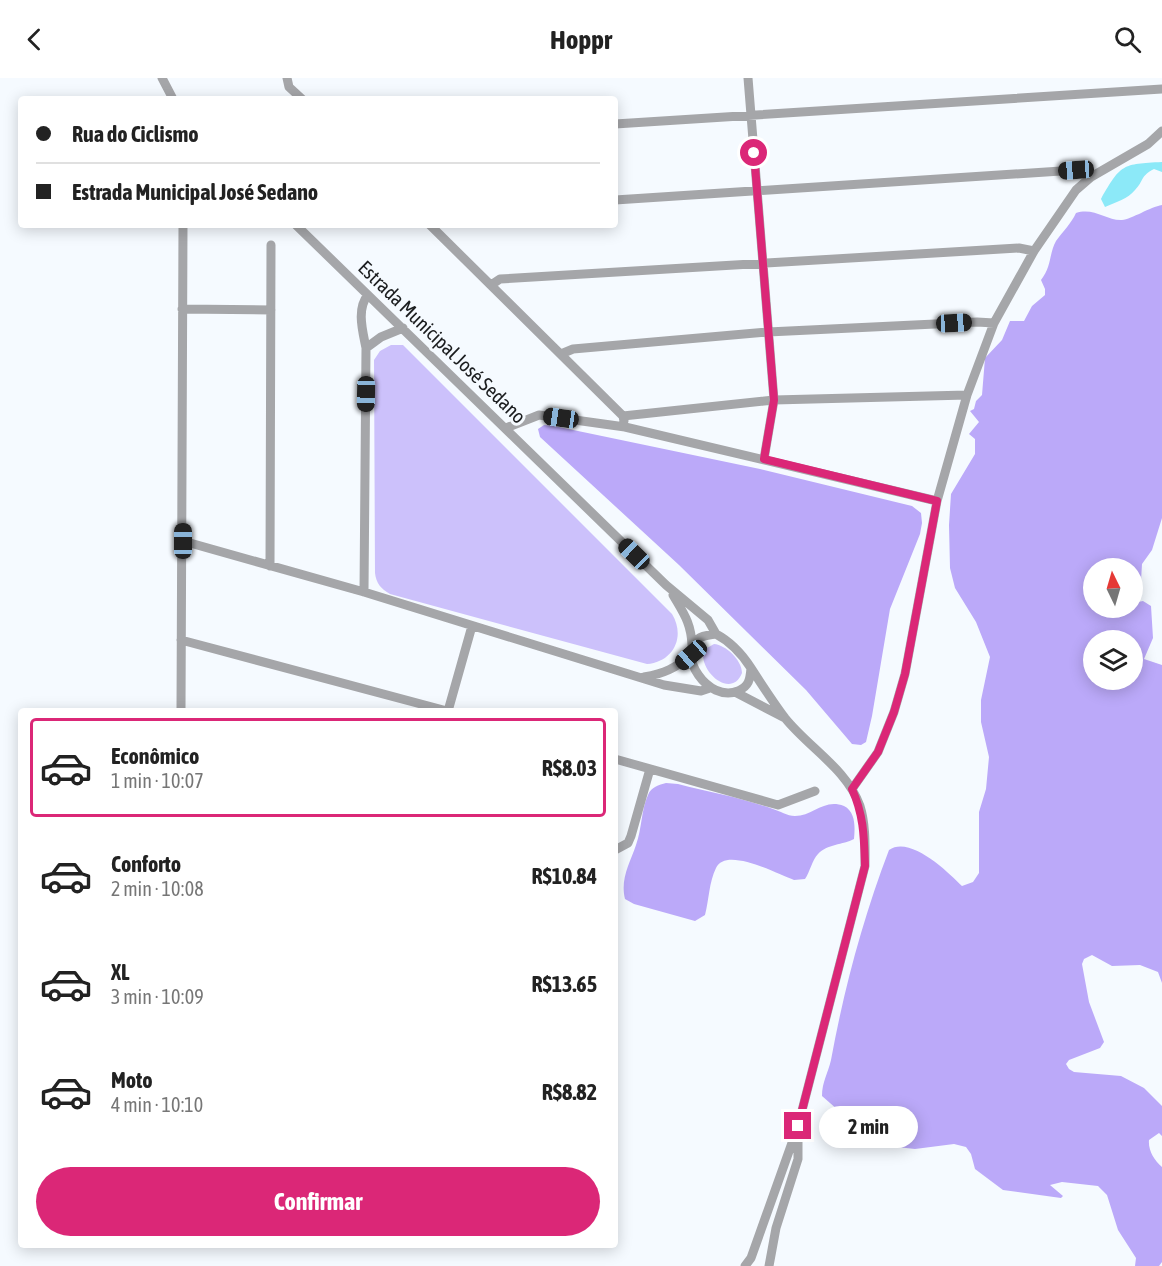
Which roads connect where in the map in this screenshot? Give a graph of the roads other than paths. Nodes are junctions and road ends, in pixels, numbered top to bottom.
1 (162, 78) edge
2 (287, 78) edge
3 (748, 78) edge
4 (1162, 89) edge
5 (171, 96) edge
6 (299, 96) edge
7 (751, 115) junction
8 (618, 124) edge
9 (1162, 130) edge
10 (1091, 177) junction
11 (757, 190) junction
12 (618, 200) edge
13 (183, 228) edge
14 (299, 228) edge
15 (433, 228) edge
16 (271, 245) dead end
17 (1034, 251) junction
18 (763, 263) junction
19 (491, 285) junction
20 (368, 295) junction
21 (182, 309) junction
22 (271, 310) junction
23 (994, 323) junction
24 (403, 328) junction
25 (768, 332) junction
26 (366, 348) junction
27 (561, 354) junction
28 (968, 395) junction
29 (774, 400) junction
30 (623, 416) junction
31 (625, 427) junction
32 (506, 428) junction
33 (764, 459) junction
34 (937, 501) junction
35 (183, 541) junction
36 (270, 566) junction
37 (666, 585) junction
38 (364, 592) junction
39 (472, 626) junction
40 (717, 634) junction
41 (181, 640) junction
42 (691, 651) junction
43 (751, 668) junction
44 (642, 678) junction
45 (710, 688) junction
46 (735, 692) junction
47 (181, 708) edge
48 (437, 708) edge
49 (449, 708) edge
50 (786, 719) junction
51 (618, 760) edge
52 (650, 769) junction
53 (852, 789) junction
54 (815, 791) dead end
55 (618, 848) edge
56 (798, 1126) junction
57 (745, 1266) edge
58 (769, 1266) edge

1 - 5 street
2 - 6 street
3 - 7 street
4 - 7 street
7 - 8 street
7 - 11 street
9 - 10 street
10 - 11 street
10 - 17 street
11 - 12 street
11 - 18 street
13 - 21 street
14 - 20 street, Estrada Municipal José Sedano
15 - 19 street
16 - 22 street
17 - 18 street
17 - 23 street
18 - 19 street
18 - 25 street
19 - 27 street
20 - 24 street, Estrada Municipal José Sedano
20 - 26 street
21 - 22 street
21 - 35 street
22 - 36 street
23 - 25 street
23 - 28 street
24 - 26 street
24 - 32 street, Estrada Municipal José Sedano
25 - 27 street
25 - 29 street
26 - 38 street
27 - 30 street
28 - 29 street
28 - 34 street
29 - 30 street
29 - 33 street
30 - 31 street
31 - 32 street
31 - 33 street
32 - 37 street, Estrada Municipal José Sedano
33 - 34 street
34 - 53 street
35 - 36 street
35 - 41 street
36 - 38 street
37 - 40 street, Estrada Municipal José Sedano
37 - 42 street, Estrada Municipal José Sedano
38 - 39 street
39 - 44 street
39 - 49 street
40 - 42 street
40 - 43 street
41 - 47 street
41 - 48 street
42 - 44 street
42 - 45 street
43 - 46 street
43 - 50 street
44 - 45 street
45 - 46 street
46 - 50 street
50 - 53 street
51 - 52 street
52 - 54 street
52 - 55 street
53 - 56 street
56 - 57 street
56 - 58 street

